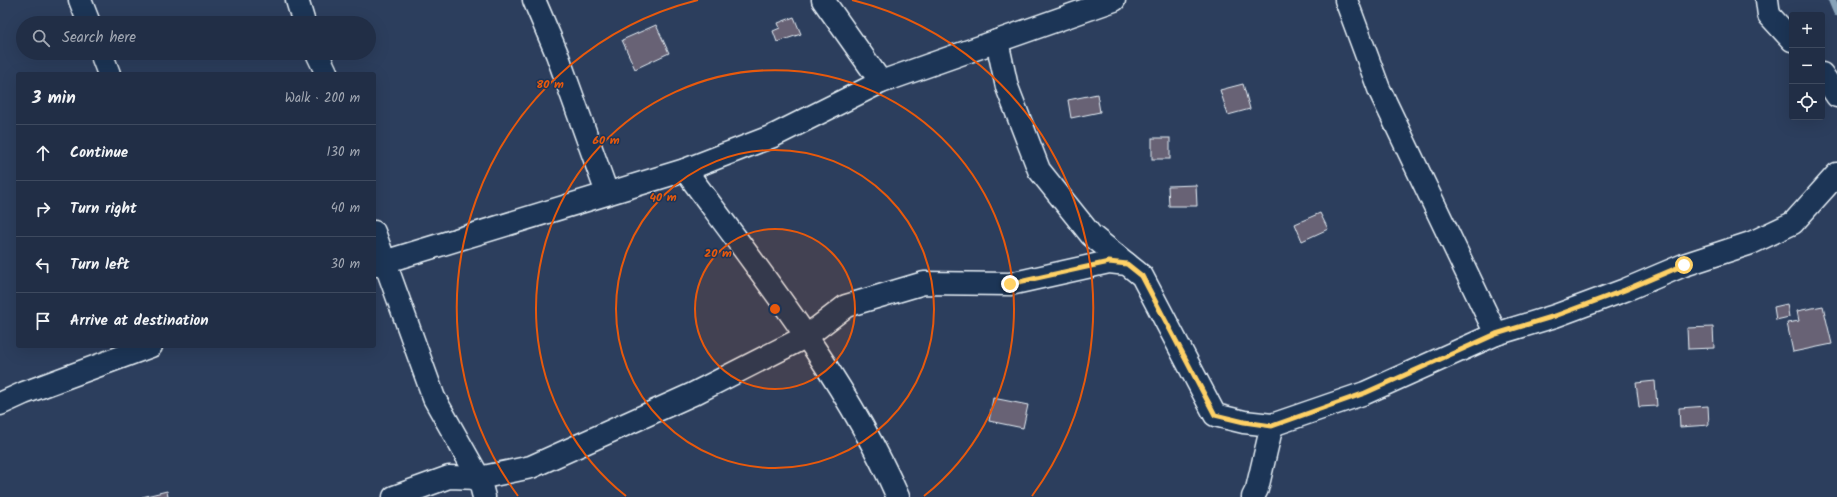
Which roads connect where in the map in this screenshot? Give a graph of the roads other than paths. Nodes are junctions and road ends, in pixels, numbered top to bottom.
1 (80, 0) edge
2 (297, 0) edge
3 (534, 0) edge
4 (823, 0) edge
5 (1114, 0) edge
6 (1346, 0) edge
7 (1767, 0) edge
8 (86, 16) edge
9 (302, 16) edge
10 (1789, 37) edge
11 (996, 41) junction
12 (104, 60) edge
13 (320, 60) edge
14 (108, 72) edge
15 (326, 72) edge
16 (1825, 78) edge
17 (881, 82) junction
18 (1837, 96) edge
19 (685, 170) junction
20 (1837, 174) edge
21 (607, 193) junction
22 (376, 244) edge
23 (379, 263) edge
24 (1127, 264) junction
25 (1496, 334) junction
26 (807, 336) junction
27 (146, 348) edge
28 (0, 404) edge
29 (1272, 426) junction
30 (482, 487) edge
31 (394, 497) edge
32 (898, 497) edge
33 (1253, 497) edge

1 - 8 street
2 - 9 street
3 - 21 street
4 - 17 street
5 - 11 street
6 - 25 street
7 - 10 street
11 - 17 street
11 - 24 street
12 - 14 street
13 - 15 street
16 - 18 street
17 - 19 street
19 - 21 street
19 - 26 street
20 - 25 street
21 - 23 street
22 - 23 street
23 - 30 street
24 - 26 street
24 - 29 street
25 - 29 street
26 - 30 street
26 - 32 street
27 - 28 street
29 - 33 street
30 - 31 street

